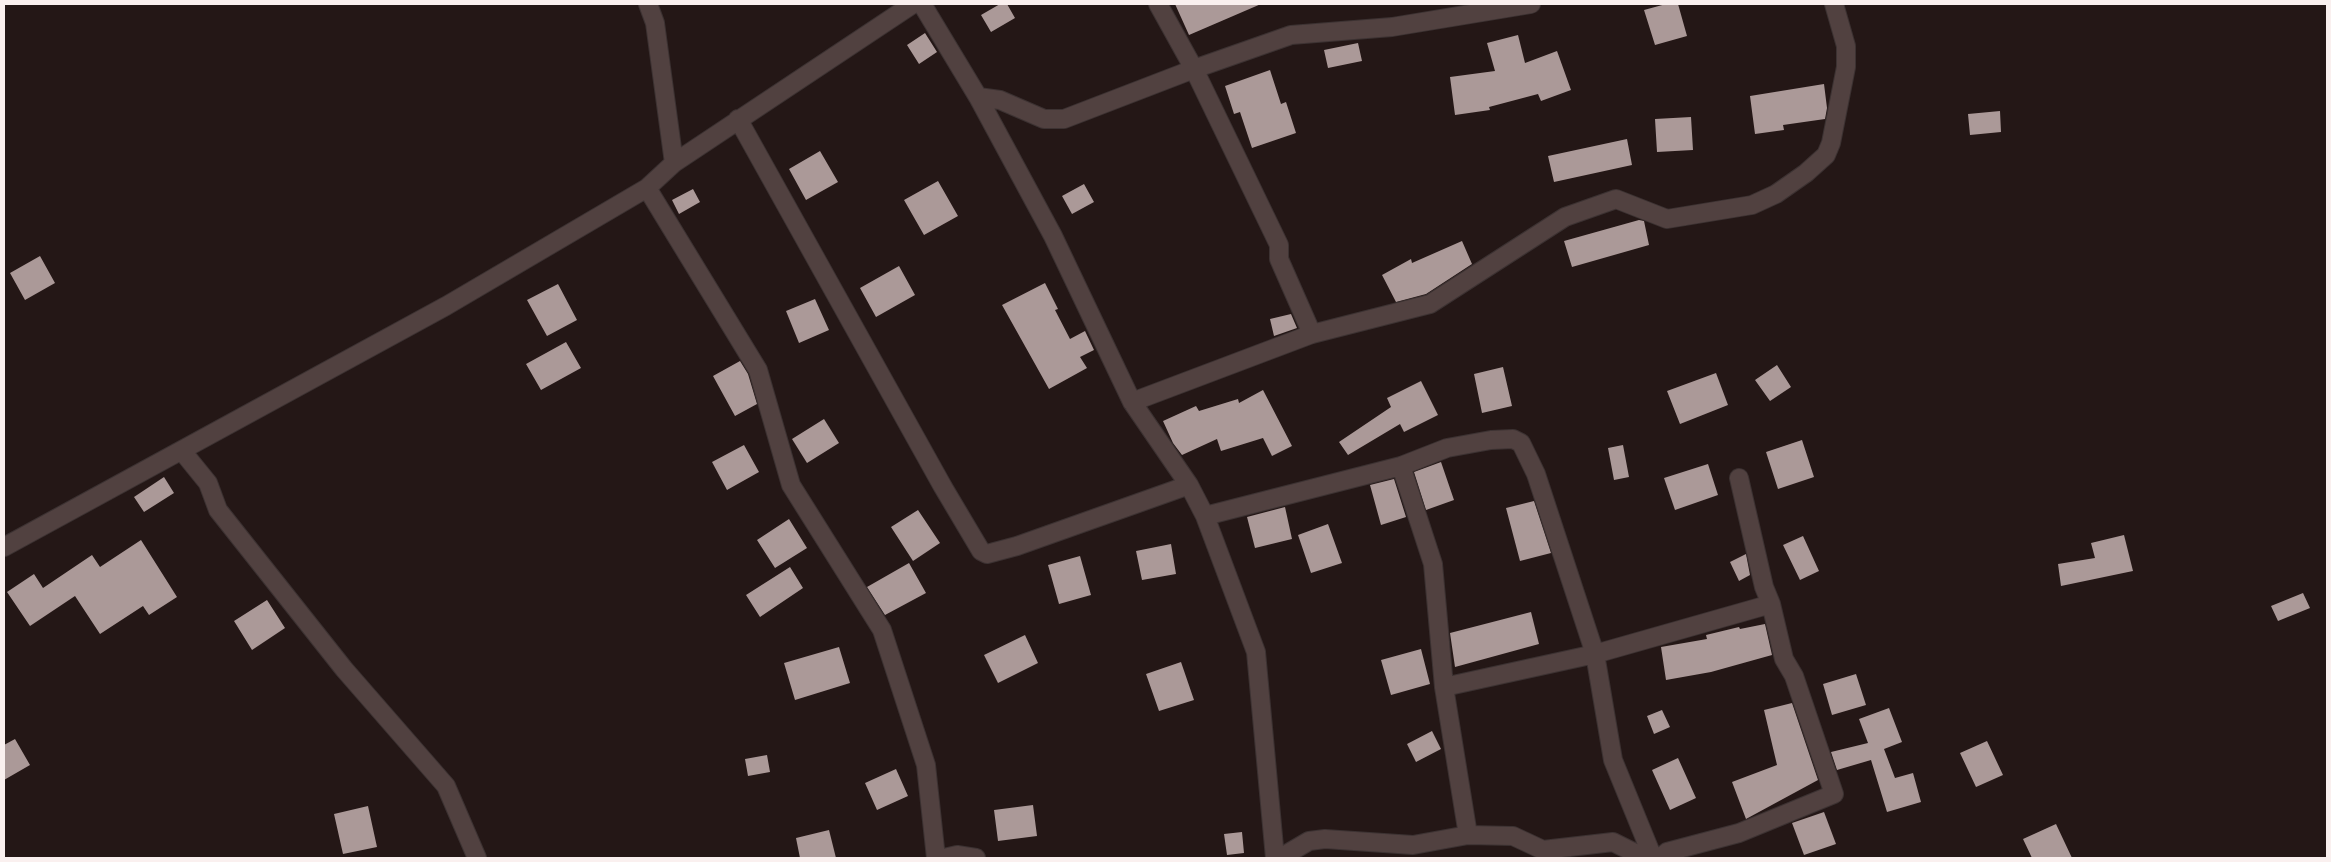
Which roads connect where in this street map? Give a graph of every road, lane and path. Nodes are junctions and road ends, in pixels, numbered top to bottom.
1 (648, 4) edge
2 (913, 4) edge
3 (922, 4) edge
4 (1158, 4) edge
5 (1531, 4) edge
6 (1834, 4) edge
7 (1194, 69) junction
8 (978, 97) junction
9 (738, 119) junction
10 (674, 163) junction
11 (647, 188) junction
12 (1312, 334) junction
13 (1132, 402) junction
14 (182, 452) junction
15 (1401, 466) junction
16 (1739, 478) dead end
17 (1189, 485) junction
18 (1205, 516) junction
19 (4, 547) edge
20 (1771, 604) junction
21 (1595, 654) junction
22 (1444, 687) junction
23 (1468, 835) junction
24 (1414, 852) edge
25 (1541, 854) edge
26 (478, 858) edge
27 (936, 858) edge
28 (944, 858) edge
29 (976, 858) edge
30 (1276, 858) edge
31 (1280, 858) edge
32 (1644, 858) edge
33 (1653, 858) edge
34 (1660, 858) edge

1 - 10 street
2 - 9 street
3 - 8 street
4 - 7 street
5 - 7 street
6 - 12 street
7 - 8 street
7 - 12 street
8 - 13 street
9 - 10 street
9 - 17 street
10 - 11 street
11 - 14 street
11 - 27 street
12 - 13 street
13 - 17 street
14 - 19 street
14 - 26 street
15 - 18 street
15 - 21 street
15 - 22 street
16 - 20 street
17 - 18 street
18 - 30 street
20 - 21 street
20 - 34 street
21 - 22 street
21 - 33 street
22 - 23 street
23 - 24 street
23 - 25 street
24 - 31 street
25 - 32 street
28 - 29 street

